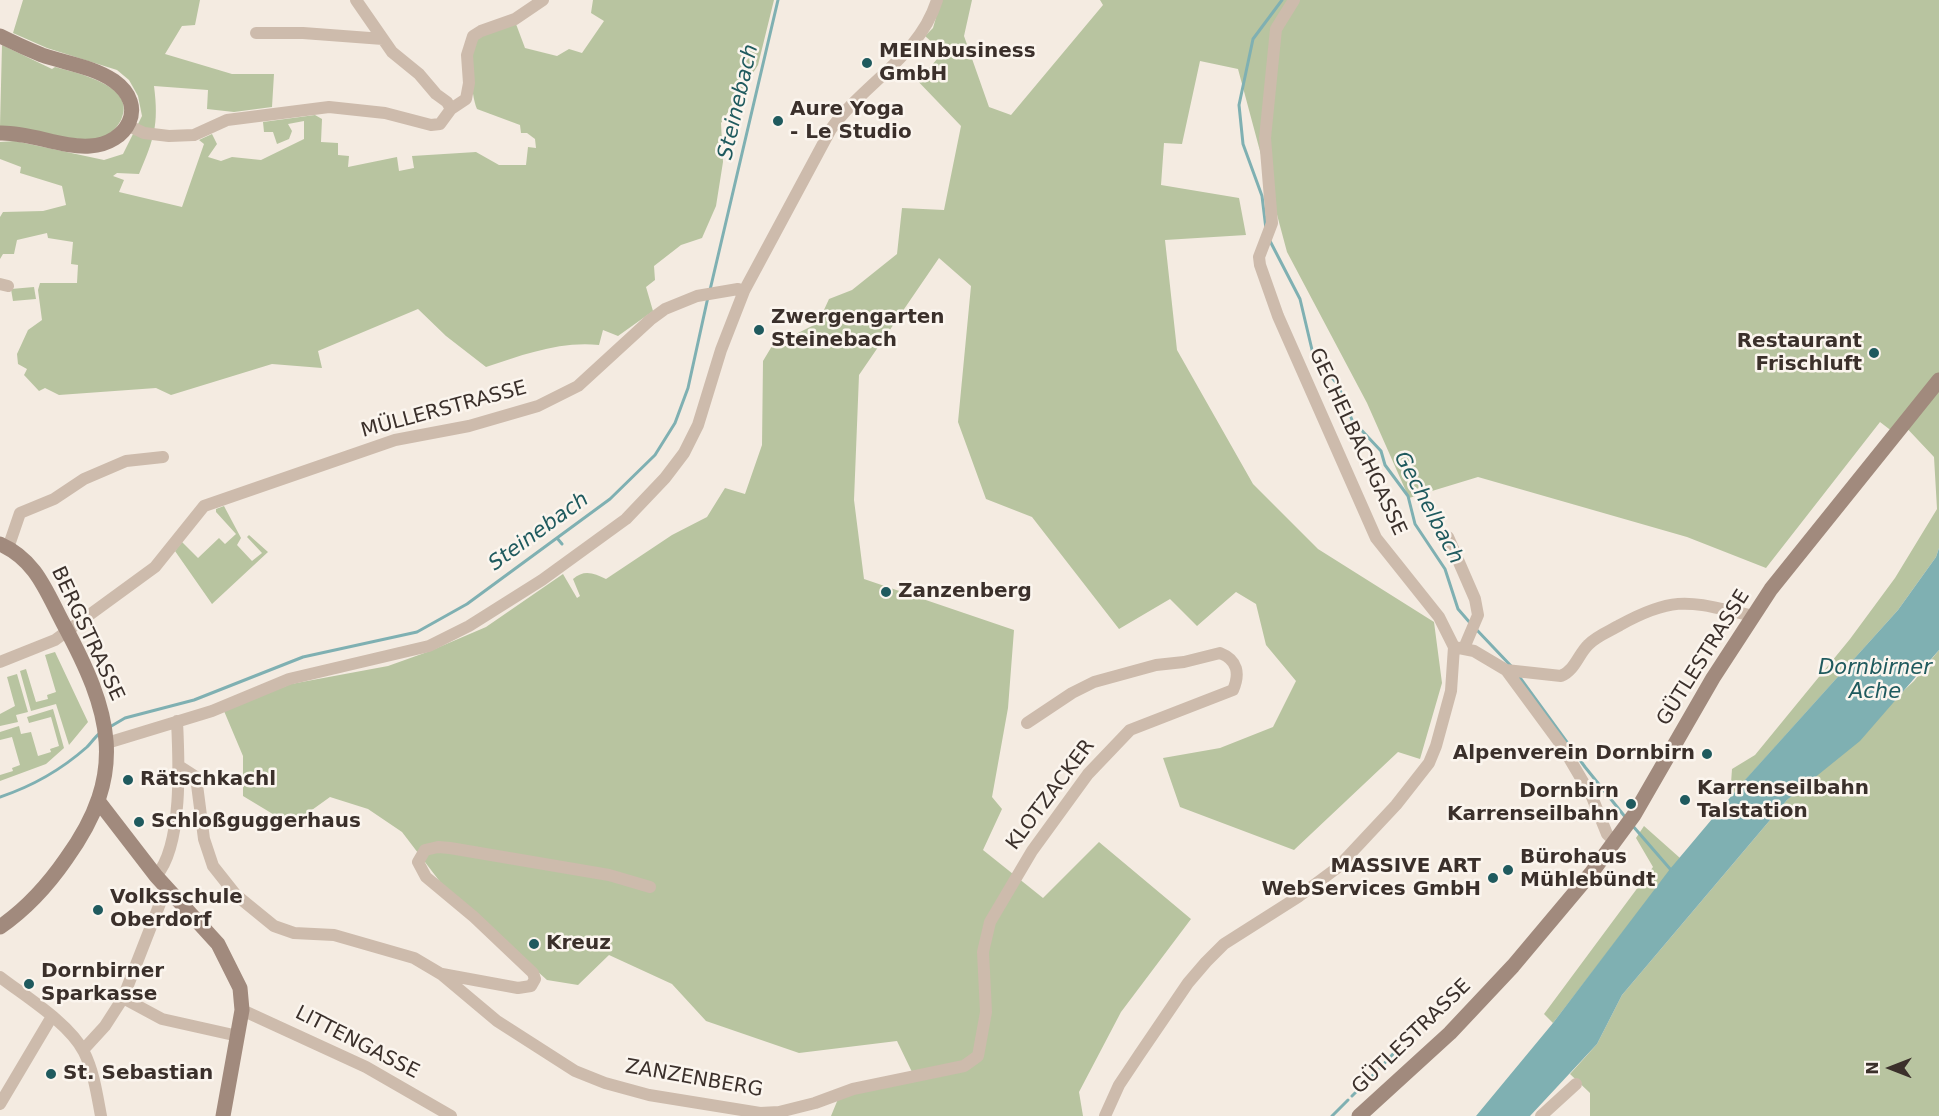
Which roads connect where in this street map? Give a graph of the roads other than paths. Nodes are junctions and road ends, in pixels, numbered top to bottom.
1 (356, 0) edge
2 (543, 0) edge
3 (937, 0) edge
4 (1294, 0) edge
5 (256, 33) dead end
6 (0, 36) edge
7 (383, 39) junction
8 (451, 109) junction
9 (129, 126) junction
10 (0, 133) edge
11 (744, 291) junction
12 (1939, 380) edge
13 (163, 457) dead end
14 (1448, 537) dead end
15 (4, 546) edge
16 (1754, 616) junction
17 (67, 631) junction
18 (1459, 648) junction
19 (0, 662) edge
20 (1508, 670) junction
21 (177, 721) junction
22 (1027, 723) dead end
23 (107, 740) junction
24 (179, 766) junction
25 (99, 802) junction
26 (1615, 842) junction
27 (161, 882) junction
28 (650, 887) dead end
29 (0, 927) edge
30 (441, 974) junction
31 (0, 977) edge
32 (123, 998) junction
33 (242, 1010) junction
34 (51, 1018) junction
35 (984, 1033) joint
36 (238, 1036) junction
37 (83, 1050) junction
38 (1576, 1084) dead end
39 (0, 1104) edge
40 (101, 1116) edge
41 (223, 1116) edge
42 (451, 1116) edge
43 (1105, 1116) edge
44 (1359, 1116) edge
45 (1541, 1116) edge

1 - 7 street
2 - 8 street
3 - 11 street
4 - 18 street, GECHELBACHGASSE
5 - 7 street
6 - 9 street
7 - 8 street
8 - 9 street
9 - 10 street
11 - 17 street, MÜLLERSTRASSE
11 - 21 street
12 - 16 street, GÜTLESTRASSE
13 - 15 street, BERGSTRASSE
14 - 18 street
15 - 17 street, BERGSTRASSE
16 - 20 street
16 - 26 street, GÜTLESTRASSE
17 - 19 street, MÜLLERSTRASSE
17 - 23 street, BERGSTRASSE
18 - 20 street
18 - 43 street
20 - 26 street
21 - 23 street
21 - 24 street
22 - 35 street, KLOTZACKER
23 - 25 street, BERGSTRASSE
24 - 27 street
24 - 30 street, ZANZENBERG
25 - 27 street
25 - 29 street, BERGSTRASSE
26 - 44 street, GÜTLESTRASSE
27 - 32 street
27 - 33 street
28 - 30 street, ZANZENBERG
30 - 35 street, ZANZENBERG
31 - 34 street
32 - 36 street
32 - 37 street
33 - 36 street
33 - 42 street, LITTENGASSE
34 - 37 street
34 - 39 street
36 - 41 street
37 - 40 street
38 - 45 street

